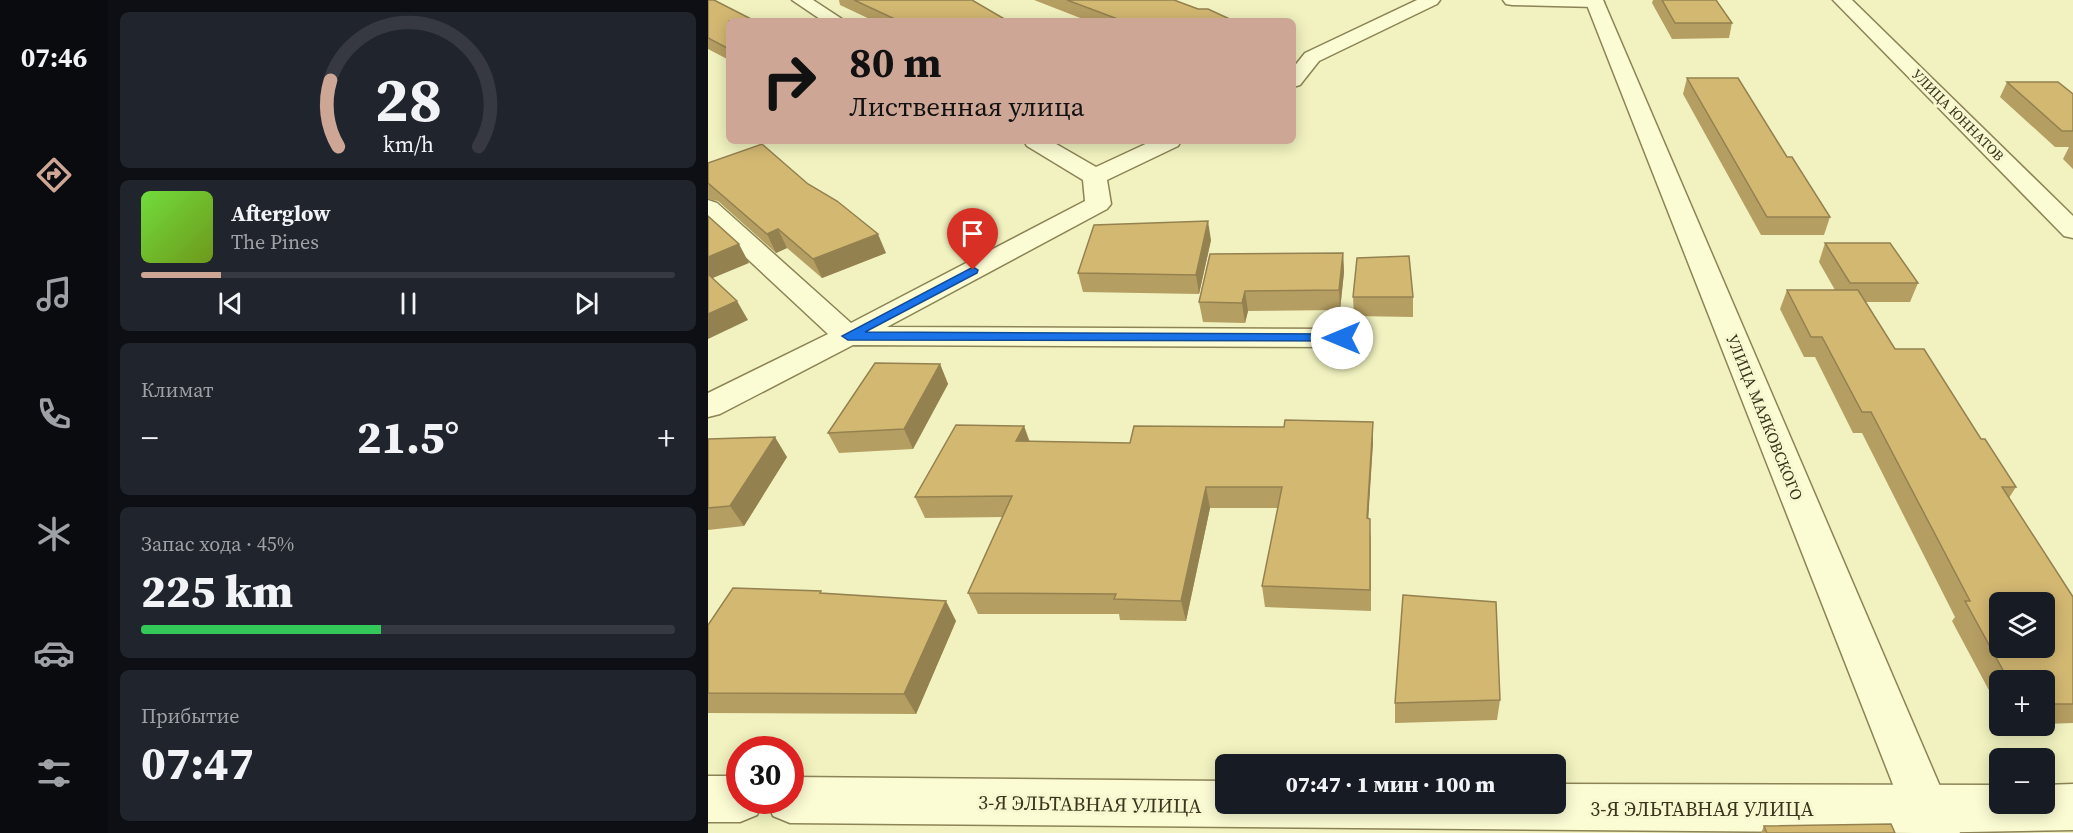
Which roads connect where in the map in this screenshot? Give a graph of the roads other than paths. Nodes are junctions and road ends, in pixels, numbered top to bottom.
1 (801, 0) edge
2 (1431, 0) edge
3 (1512, 0) edge
4 (1842, 0) edge
5 (1594, 1) edge
6 (831, 18) edge
7 (1296, 51) edge
8 (1312, 57) junction
9 (1296, 77) edge
10 (1040, 144) edge
11 (1164, 144) edge
12 (1095, 177) junction
13 (708, 208) edge
14 (2073, 230) edge
15 (848, 336) junction
16 (1342, 338) dead end
17 (708, 406) edge
18 (708, 799) edge
19 (726, 800) edge
20 (804, 801) edge
21 (2073, 807) edge
22 (1241, 819) edge
23 (1931, 822) edge

1 - 6 street
2 - 8 street
3 - 5 street
4 - 14 street, УЛИЦА ЮННАТОВ
5 - 23 street, УЛИЦА МАЯКОВСКОГО
7 - 8 street
8 - 9 street
10 - 12 street
11 - 12 street
12 - 15 street
13 - 15 street
15 - 16 street
15 - 17 street
18 - 19 street
20 - 22 street, 3-Я ЭЛЬТАВНАЯ УЛИЦА
21 - 23 street, 3-Я ЭЛЬТАВНАЯ УЛИЦА
22 - 23 street, 3-Я ЭЛЬТАВНАЯ УЛИЦА

